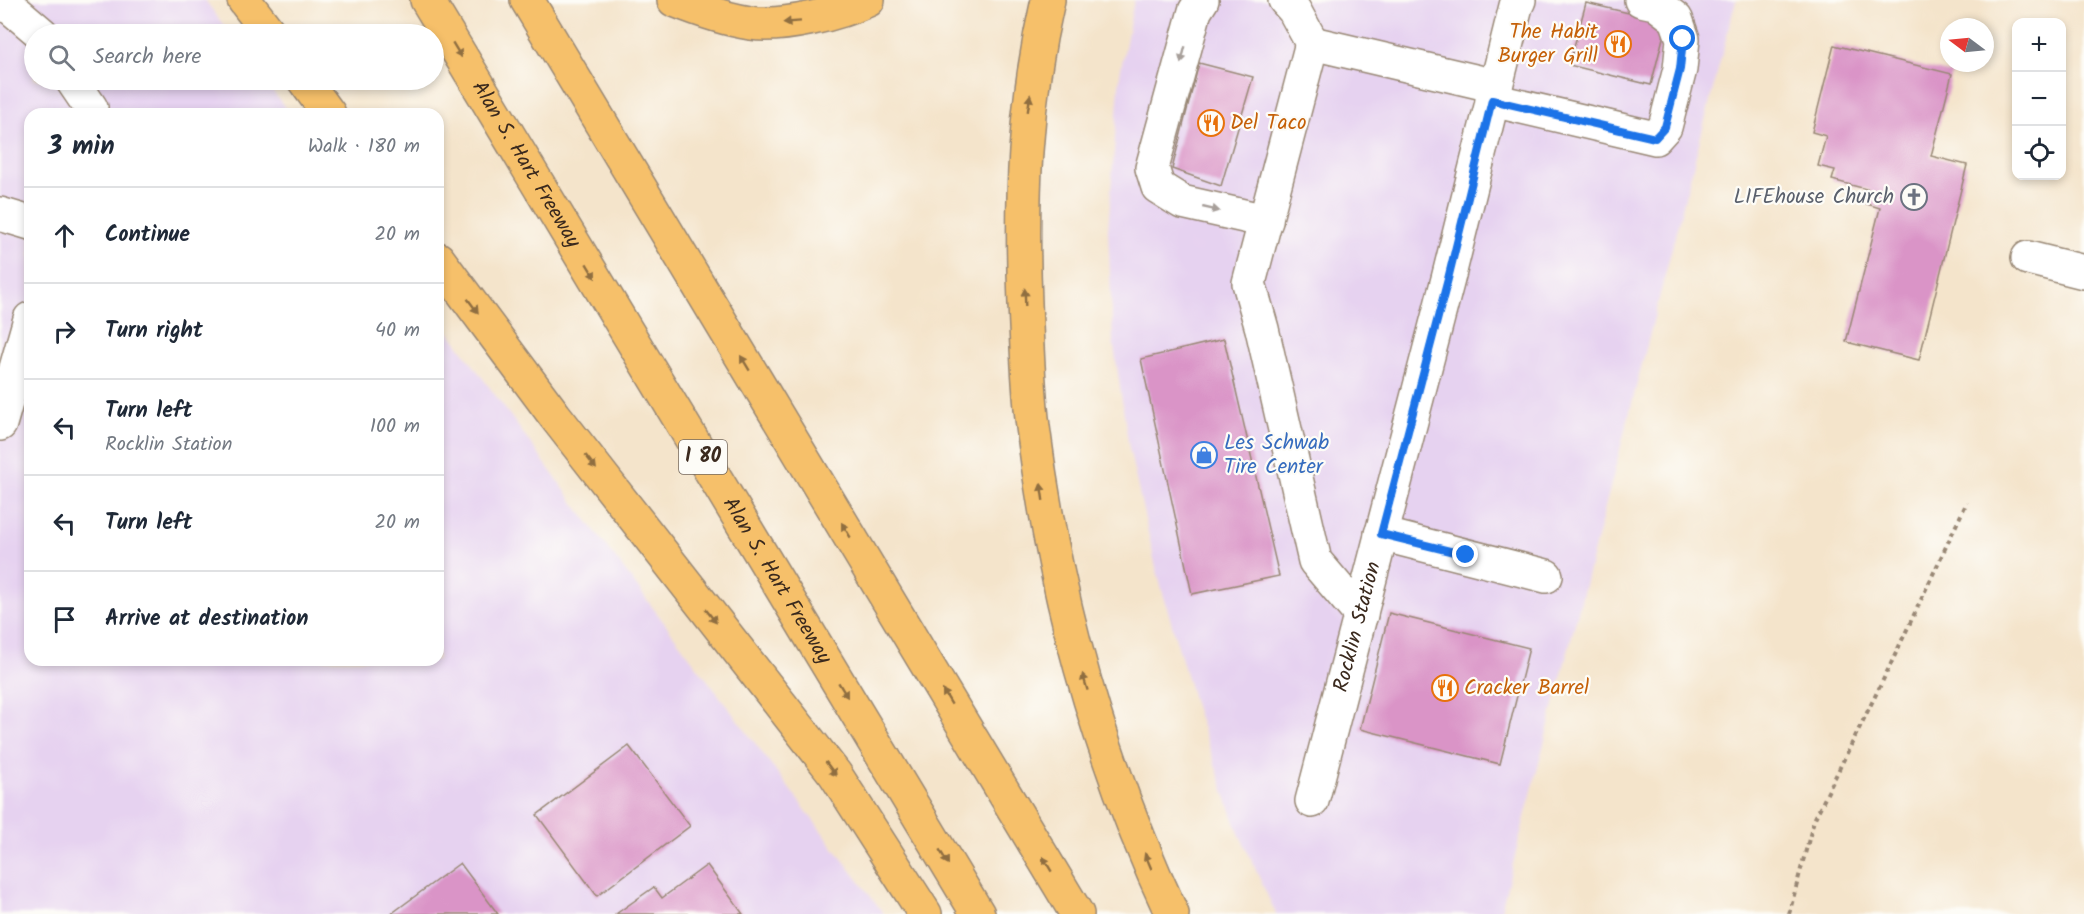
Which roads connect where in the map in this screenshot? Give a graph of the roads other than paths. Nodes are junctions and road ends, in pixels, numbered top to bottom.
1 (2, 0) edge
2 (244, 0) edge
3 (427, 0) edge
4 (527, 0) edge
5 (674, 0) edge
6 (868, 0) edge
7 (1048, 0) edge
8 (1202, 0) edge
9 (1285, 0) edge
10 (1520, 0) edge
11 (1641, 0) edge
12 (30, 24) edge
13 (262, 24) edge
14 (441, 24) edge
15 (444, 28) edge
16 (1312, 43) junction
17 (78, 90) edge
18 (311, 90) edge
19 (1494, 93) junction
20 (88, 108) edge
21 (325, 108) edge
22 (0, 214) edge
23 (24, 221) edge
24 (1266, 221) junction
25 (2028, 258) dead end
26 (444, 267) edge
27 (2084, 272) edge
28 (24, 340) edge
29 (0, 424) edge
30 (1381, 534) junction
31 (1546, 576) dead end
32 (1360, 615) junction
33 (1312, 801) dead end
34 (925, 914) edge
35 (978, 914) edge
36 (1077, 914) edge
37 (1172, 914) edge

1 - 12 lane
2 - 13 highway
3 -> 14 highway, Alan S. Hart Freeway / I 80
36 -> 4 highway
6 -> 5 highway
37 -> 7 highway
8 -> 24 lane
9 - 16 lane
10 - 19 lane, Rocklin Station
11 - 19 lane
15 -> 35 highway, Alan S. Hart Freeway / I 80
16 - 19 lane
16 - 24 lane
17 - 20 lane
18 - 21 highway
19 - 30 lane, Rocklin Station
22 - 23 lane
24 - 32 lane
25 - 27 lane
26 -> 34 highway
28 - 29 lane
30 - 31 lane
30 - 32 lane, Rocklin Station
32 - 33 lane, Rocklin Station

